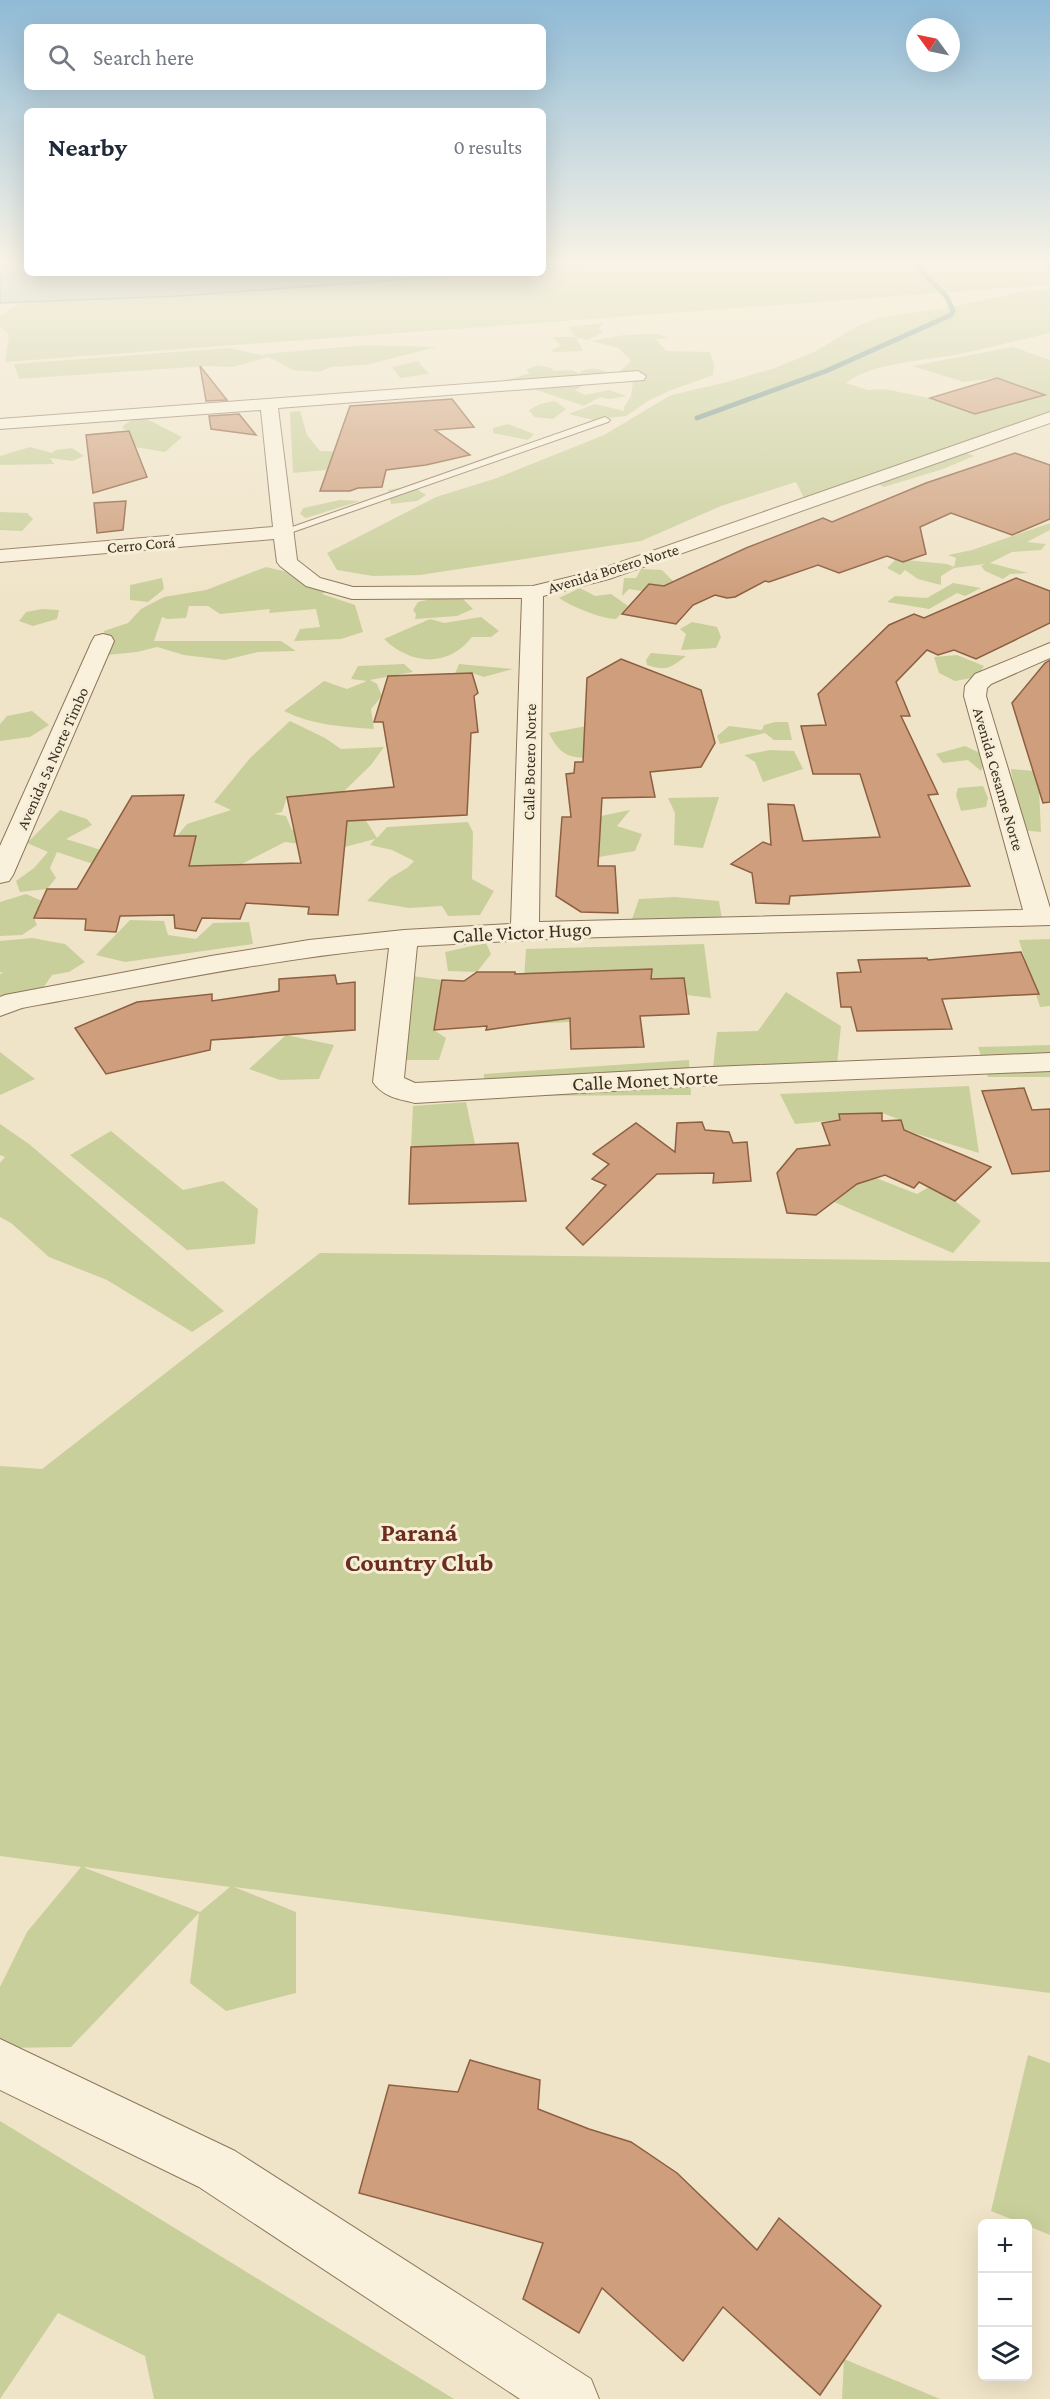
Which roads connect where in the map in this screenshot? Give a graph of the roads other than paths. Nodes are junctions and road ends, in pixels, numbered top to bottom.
1 (638, 376) dead end
2 (269, 403) junction
3 (605, 420) dead end
4 (1046, 422) edge
5 (0, 424) edge
6 (283, 532) junction
7 (0, 556) edge
8 (533, 592) junction
9 (104, 641) dead end
10 (1050, 650) edge
11 (0, 875) edge
12 (1045, 917) edge
13 (525, 931) junction
14 (404, 938) junction
15 (0, 1007) edge
16 (1050, 1062) edge
17 (0, 2064) edge
18 (571, 2399) edge

1 - 2 street
2 - 5 street
2 - 6 street, Avenida Botero Norte
3 - 6 lane
4 - 8 street, Avenida Botero Norte
6 - 7 street, Cerro Corá
6 - 8 street, Avenida Botero Norte
8 - 13 street, Calle Botero Norte
9 - 11 street, Avenida 5a Norte Timbo
10 - 12 street, Avenida Cesanne Norte
12 - 13 street, Calle Victor Hugo
13 - 14 street, Calle Victor Hugo
14 - 15 street, Calle Victor Hugo
14 - 16 street, Calle Monet Norte
17 - 18 street

